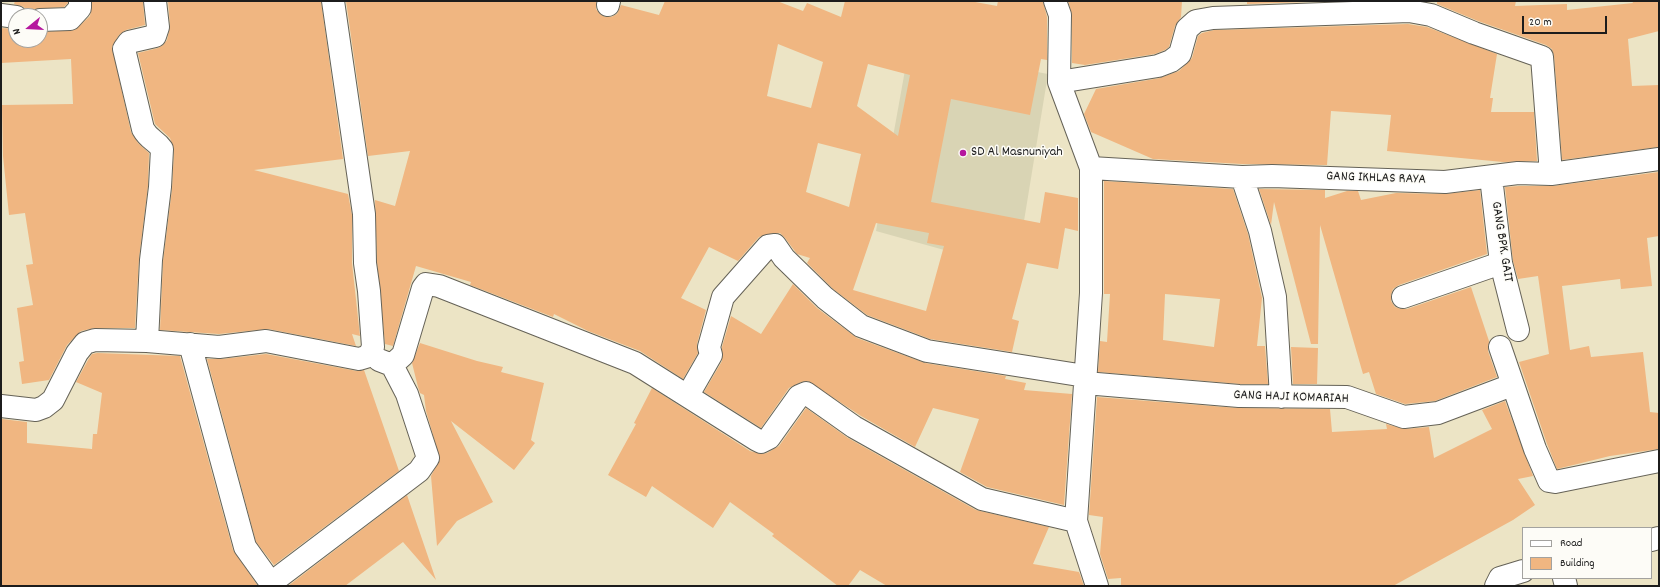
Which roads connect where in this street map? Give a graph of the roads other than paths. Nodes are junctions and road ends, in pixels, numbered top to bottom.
1 (80, 1) edge
2 (155, 1) edge
3 (333, 1) edge
4 (1055, 1) edge
5 (48, 20) edge
6 (1059, 82) junction
7 (1659, 159) edge
8 (1091, 168) junction
9 (1551, 174) junction
10 (1242, 177) junction
11 (1491, 177) junction
12 (1501, 263) junction
13 (1403, 297) dead end
14 (1518, 330) dead end
15 (147, 341) junction
16 (190, 344) junction
17 (1500, 347) dead end
18 (369, 356) junction
19 (392, 365) junction
20 (1085, 380) junction
21 (1512, 385) junction
22 (688, 395) junction
23 (1281, 397) junction
24 (1, 406) edge
25 (1659, 461) edge
26 (1076, 521) junction
27 (1522, 571) edge
28 (272, 585) edge
29 (1097, 586) edge
30 (1496, 586) edge

1 - 5 street
2 - 15 street
3 - 18 street
4 - 6 street
6 - 8 street
6 - 9 street
7 - 9 street, GANG IKHLAS RAYA
8 - 10 street, GANG IKHLAS RAYA
8 - 20 street
9 - 11 street, GANG IKHLAS RAYA
10 - 11 street, GANG IKHLAS RAYA
10 - 23 street
11 - 12 street, GANG BPK. GAIT
12 - 13 street
12 - 14 street, GANG BPK. GAIT
15 - 16 street
15 - 24 street
16 - 18 street
16 - 28 street
17 - 21 street
18 - 19 street
19 - 22 street
19 - 28 street
20 - 22 street, GANG HAJI KOMARIAH
20 - 23 street, GANG HAJI KOMARIAH
20 - 26 street
21 - 23 street, GANG HAJI KOMARIAH
21 - 25 street
22 - 26 street
26 - 29 street
27 - 30 street

